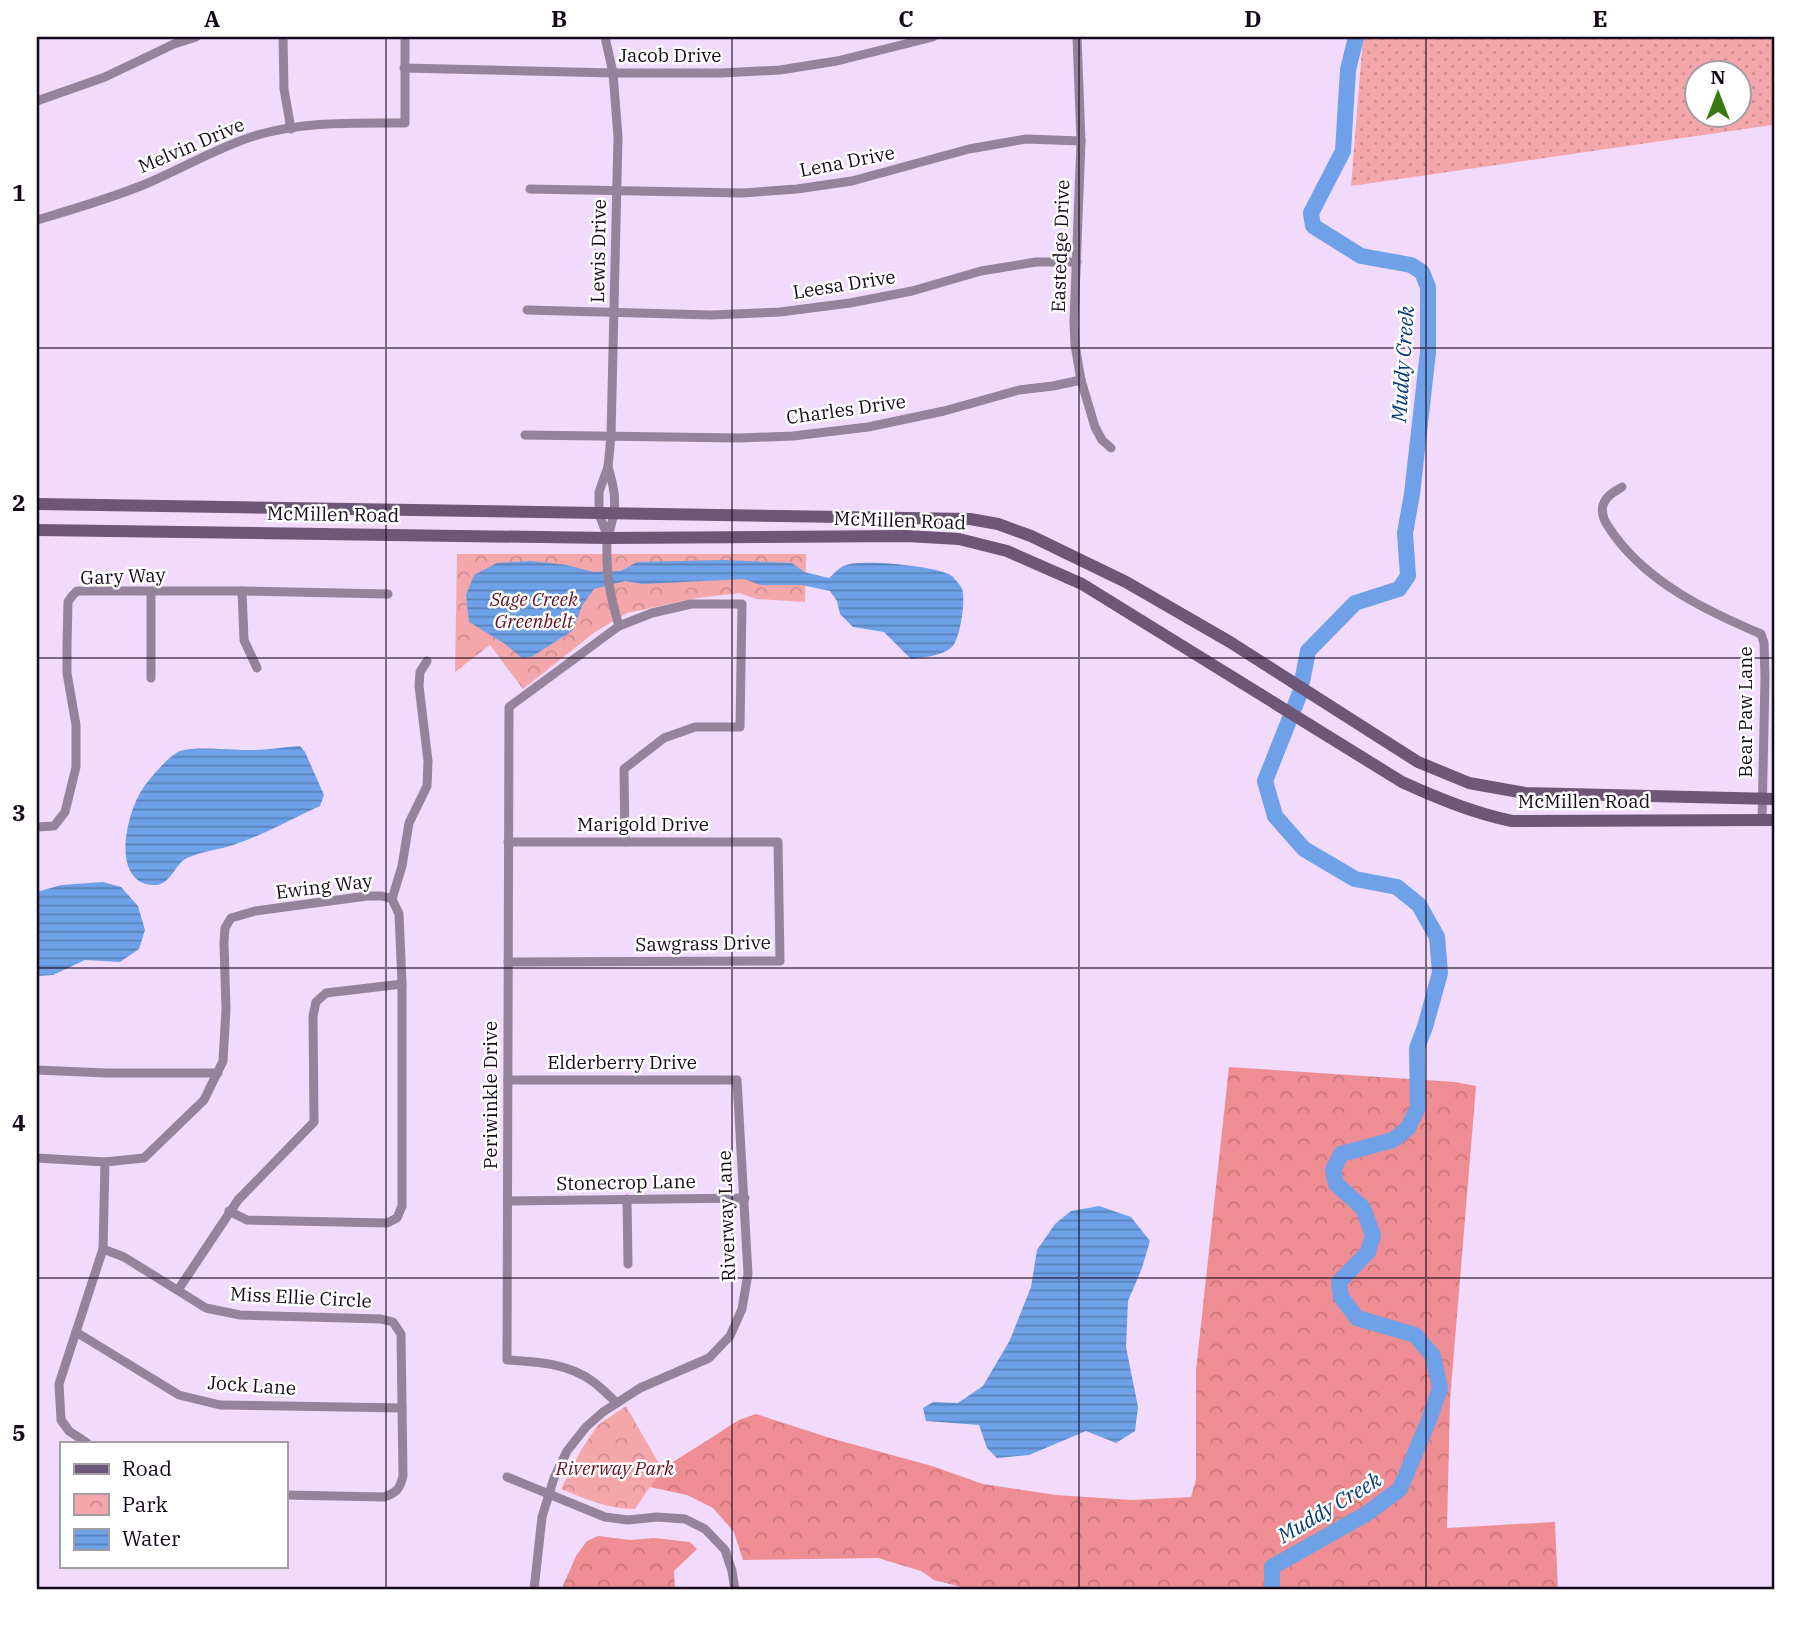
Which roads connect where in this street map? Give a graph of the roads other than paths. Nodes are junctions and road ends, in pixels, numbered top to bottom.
1 (196, 37) edge
2 (283, 37) edge
3 (405, 37) edge
4 (605, 37) edge
5 (933, 37) edge
6 (1077, 37) edge
7 (404, 68) junction
8 (613, 72) junction
9 (37, 101) edge
10 (290, 129) junction
11 (1081, 141) junction
12 (530, 189) dead end
13 (617, 191) junction
14 (37, 220) edge
15 (1076, 262) junction
16 (527, 310) dead end
17 (614, 313) junction
18 (1081, 380) junction
19 (524, 435) dead end
20 (611, 436) junction
21 (1111, 448) dead end
22 (608, 467) junction
23 (1622, 487) dead end
24 (37, 504) edge
25 (599, 514) junction
26 (614, 514) junction
27 (37, 530) edge
28 (608, 538) junction
29 (242, 591) junction
30 (151, 592) junction
31 (388, 594) dead end
32 (619, 626) junction
33 (427, 661) dead end
34 (257, 668) dead end
35 (150, 678) dead end
36 (1769, 799) edge
37 (1769, 820) edge
38 (37, 827) edge
39 (508, 842) junction
40 (625, 842) junction
41 (778, 842) joint
42 (392, 899) junction
43 (508, 962) junction
44 (402, 984) junction
45 (37, 1070) edge
46 (218, 1073) junction
47 (508, 1080) junction
48 (737, 1080) joint
49 (37, 1158) edge
50 (105, 1162) junction
51 (745, 1198) junction
52 (626, 1199) junction
53 (508, 1200) junction
54 (229, 1211) junction
55 (103, 1249) junction
56 (628, 1264) dead end
57 (178, 1290) junction
58 (76, 1332) junction
59 (617, 1404) junction
60 (402, 1408) junction
61 (86, 1442) edge
62 (507, 1477) dead end
63 (549, 1494) junction
64 (287, 1495) edge
65 (534, 1590) edge
66 (735, 1590) edge

1 - 9 street
2 - 10 street
3 - 7 street
4 - 8 street, Lewis Drive
5 - 8 street, Jacob Drive
6 - 11 street, Eastedge Drive
7 - 8 street, Jacob Drive
7 - 10 street, Melvin Drive
8 - 13 street, Lewis Drive
10 - 14 street, Melvin Drive
11 - 13 street, Lena Drive
11 - 15 street, Eastedge Drive
12 - 13 street, Lena Drive
13 - 17 street, Lewis Drive
15 - 17 street, Leesa Drive
15 - 18 street, Eastedge Drive
16 - 17 street, Leesa Drive
17 - 20 street, Lewis Drive
18 - 20 street, Charles Drive
18 - 21 street, Eastedge Drive
19 - 20 street, Charles Drive
20 - 22 street, Lewis Drive
22 - 25 street, Lewis Drive
22 - 26 street, Lewis Drive
23 - 36 street, Bear Paw Lane
24 - 25 main road, McMillen Road
25 - 26 main road, McMillen Road
25 - 28 street, Lewis Drive
26 - 28 street, Lewis Drive
26 - 36 main road, McMillen Road
27 - 28 main road, McMillen Road
28 - 32 street, Lewis Drive
28 - 37 main road, McMillen Road
29 - 30 street, Gary Way
29 - 31 street, Gary Way
29 - 34 street
30 - 35 street
30 - 38 street, Gary Way
32 - 39 street, Periwinkle Drive
32 - 40 street
33 - 42 street
36 - 37 street, Bear Paw Lane
39 - 40 street, Marigold Drive
39 - 43 street, Periwinkle Drive
40 - 41 street, Marigold Drive
41 - 43 street, Sawgrass Drive
42 - 44 street, Ewing Way
42 - 46 street, Ewing Way
43 - 47 street, Periwinkle Drive
44 - 54 street
44 - 54 street, Ewing Way
45 - 46 street
46 - 50 street, Ewing Way
47 - 48 street, Elderberry Drive
47 - 53 street, Periwinkle Drive
48 - 51 street, Riverway Lane
49 - 50 street, Ewing Way
50 - 55 street
51 - 52 street, Stonecrop Lane
51 - 59 street, Riverway Lane
52 - 53 street, Stonecrop Lane
52 - 56 street
53 - 59 street, Periwinkle Drive
54 - 57 street
55 - 57 street, Miss Ellie Circle
55 - 58 street
57 - 60 street, Miss Ellie Circle
58 - 60 street, Jock Lane
58 - 61 street
59 - 63 street, Riverway Lane
60 - 64 street, Miss Ellie Circle
62 - 63 street
63 - 65 street, Riverway Lane
63 - 66 street

